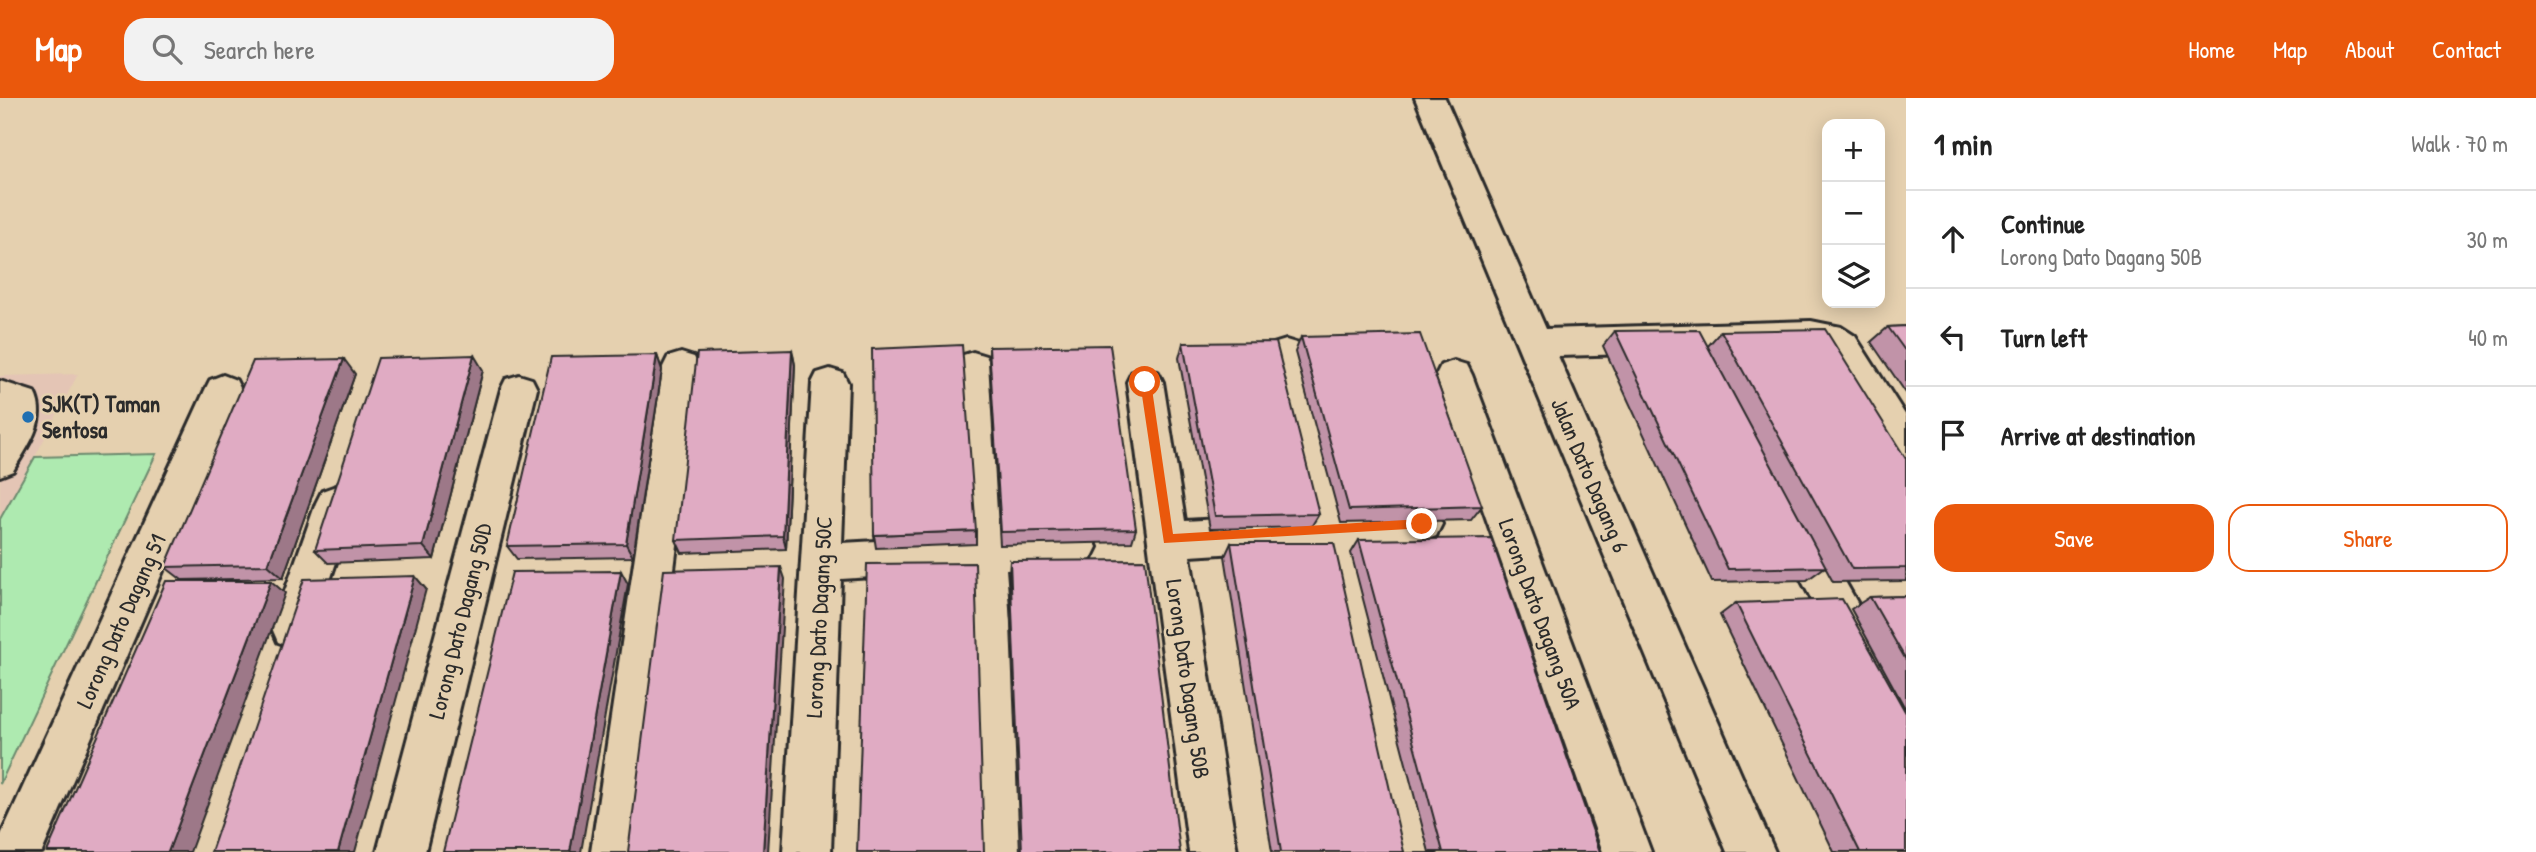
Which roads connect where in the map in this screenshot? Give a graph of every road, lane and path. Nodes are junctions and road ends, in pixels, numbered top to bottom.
1 (1430, 98) edge
2 (1687, 337) junction
3 (1534, 343) junction
4 (1286, 355) dead end
5 (974, 366) dead end
6 (681, 367) dead end
7 (1707, 372) edge
8 (1454, 375) dead end
9 (1145, 382) dead end
10 (830, 383) dead end
11 (519, 389) dead end
12 (223, 390) dead end
13 (0, 396) edge
14 (1906, 448) edge
15 (0, 460) edge
16 (350, 461) edge
17 (1773, 492) edge
18 (1422, 524) edge
19 (1331, 529) junction
20 (1168, 540) junction
21 (1077, 547) edge
22 (985, 551) junction
23 (821, 562) junction
24 (279, 670) edge
25 (1906, 730) edge
26 (18, 852) edge
27 (401, 852) edge
28 (615, 852) edge
29 (807, 852) edge
30 (1004, 852) edge
31 (1213, 852) edge
32 (1412, 852) edge
33 (1627, 852) edge
34 (1751, 852) edge

1 - 3 street, Jalan Dato Dagang 6
2 - 3 street
2 - 7 street
2 - 14 street
3 - 34 street, Jalan Dato Dagang 6
4 - 19 street
5 - 22 street
6 - 28 street
8 - 33 street, Lorong Dato Dagang 50A
9 - 20 street, Lorong Dato Dagang 50B
10 - 23 street, Lorong Dato Dagang 50C
11 - 27 street, Lorong Dato Dagang 50D
12 - 26 street, Lorong Dato Dagang 51
13 - 15 street
16 - 24 street
17 - 25 street
18 - 19 street
19 - 20 street
19 - 32 street
20 - 31 street, Lorong Dato Dagang 50B
21 - 22 street
22 - 23 street
22 - 30 street
23 - 29 street, Lorong Dato Dagang 50C

